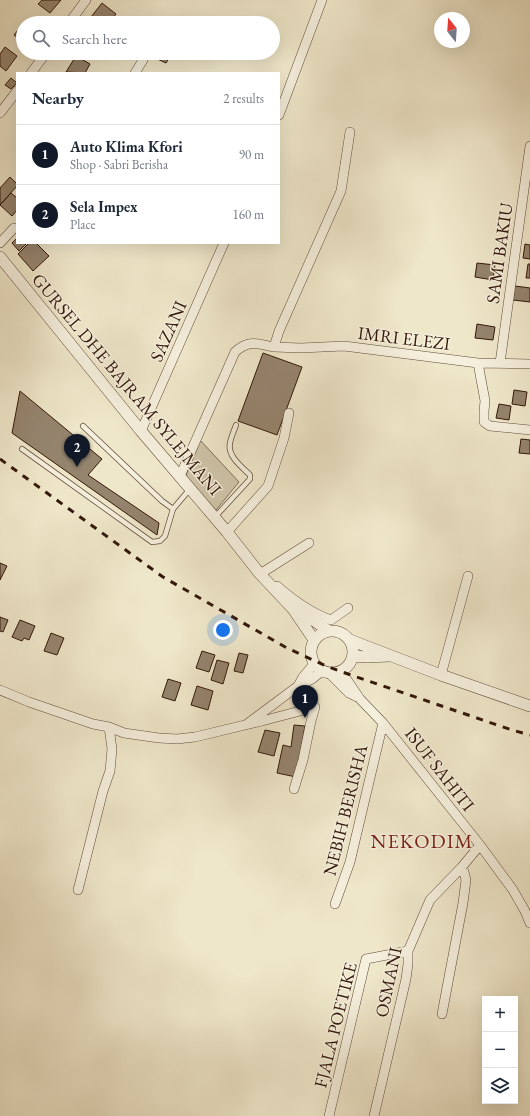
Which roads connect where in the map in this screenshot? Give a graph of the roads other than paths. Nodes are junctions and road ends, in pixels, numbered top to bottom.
1 (86, 0) edge
2 (322, 0) edge
3 (74, 16) edge
4 (41, 60) edge
5 (144, 60) dead end
6 (32, 72) edge
7 (136, 72) edge
8 (16, 92) edge
9 (280, 112) edge
10 (0, 113) edge
11 (350, 132) dead end
12 (530, 146) edge
13 (16, 228) edge
14 (0, 243) edge
15 (224, 244) edge
16 (0, 257) edge
17 (274, 347) junction
18 (478, 363) junction
19 (500, 364) junction
20 (530, 364) edge
21 (289, 412) dead end
22 (236, 425) dead end
23 (83, 426) dead end
24 (530, 430) edge
25 (141, 431) junction
26 (22, 449) dead end
27 (180, 476) junction
28 (190, 488) junction
29 (173, 509) junction
30 (215, 517) junction
31 (227, 532) junction
32 (309, 543) dead end
33 (262, 573) junction
34 (468, 576) dead end
35 (348, 608) dead end
36 (293, 610) junction
37 (330, 625) junction
38 (314, 640) junction
39 (350, 640) junction
40 (353, 656) junction
41 (391, 656) junction
42 (322, 669) junction
43 (341, 671) junction
44 (441, 676) junction
45 (0, 690) edge
46 (360, 699) junction
47 (530, 706) edge
48 (383, 723) junction
49 (244, 726) junction
50 (109, 728) junction
51 (294, 789) dead end
52 (480, 845) junction
53 (461, 868) junction
54 (78, 890) dead end
55 (335, 904) dead end
56 (530, 923) edge
57 (408, 951) junction
58 (442, 1014) dead end
59 (329, 1116) edge
60 (374, 1116) edge

1 - 3 street
2 - 9 street
4 - 6 street
5 - 7 street
8 - 10 street
11 - 17 street
12 - 19 street, SAMI BAKIU
13 - 14 street
15 - 25 street, SAZANI
16 - 25 street, GURSEL DHE BAJRAM SYLEJMANI
17 - 18 street, IMRI ELEZI
17 - 27 street, IMRI ELEZI
18 - 19 street, IMRI ELEZI
18 - 24 street
19 - 20 street, IMRI ELEZI
21 - 31 street
22 - 30 lane
23 - 29 lane
25 - 27 street, GURSEL DHE BAJRAM SYLEJMANI
26 - 29 lane
27 - 28 street, GURSEL DHE BAJRAM SYLEJMANI
28 - 29 lane
28 - 30 street, GURSEL DHE BAJRAM SYLEJMANI
30 - 31 street, GURSEL DHE BAJRAM SYLEJMANI
31 - 33 street, GURSEL DHE BAJRAM SYLEJMANI
32 - 33 street
33 - 36 street, GURSEL DHE BAJRAM SYLEJMANI
33 - 37 street
34 - 44 street
35 - 37 street
36 - 37 street, GURSEL DHE BAJRAM SYLEJMANI
36 - 38 street, GURSEL DHE BAJRAM SYLEJMANI
37 - 38 street
37 - 39 street
38 - 42 street
39 - 40 street
39 - 41 street
40 - 41 street
40 - 43 street
41 - 44 street
42 - 43 street
42 - 46 street, ISUF SAHITI
42 - 49 street
43 - 46 street, ISUF SAHITI
44 - 47 street
45 - 50 street
46 - 48 street, ISUF SAHITI
48 - 52 street, ISUF SAHITI
48 - 55 street, NEBIH BERISHA
49 - 50 street
49 - 51 street
50 - 54 street
52 - 53 street, OSMANI
52 - 56 street, ISUF SAHITI
53 - 57 street, OSMANI
53 - 58 street
57 - 59 street, FJALA POETIKE
57 - 60 street, OSMANI

